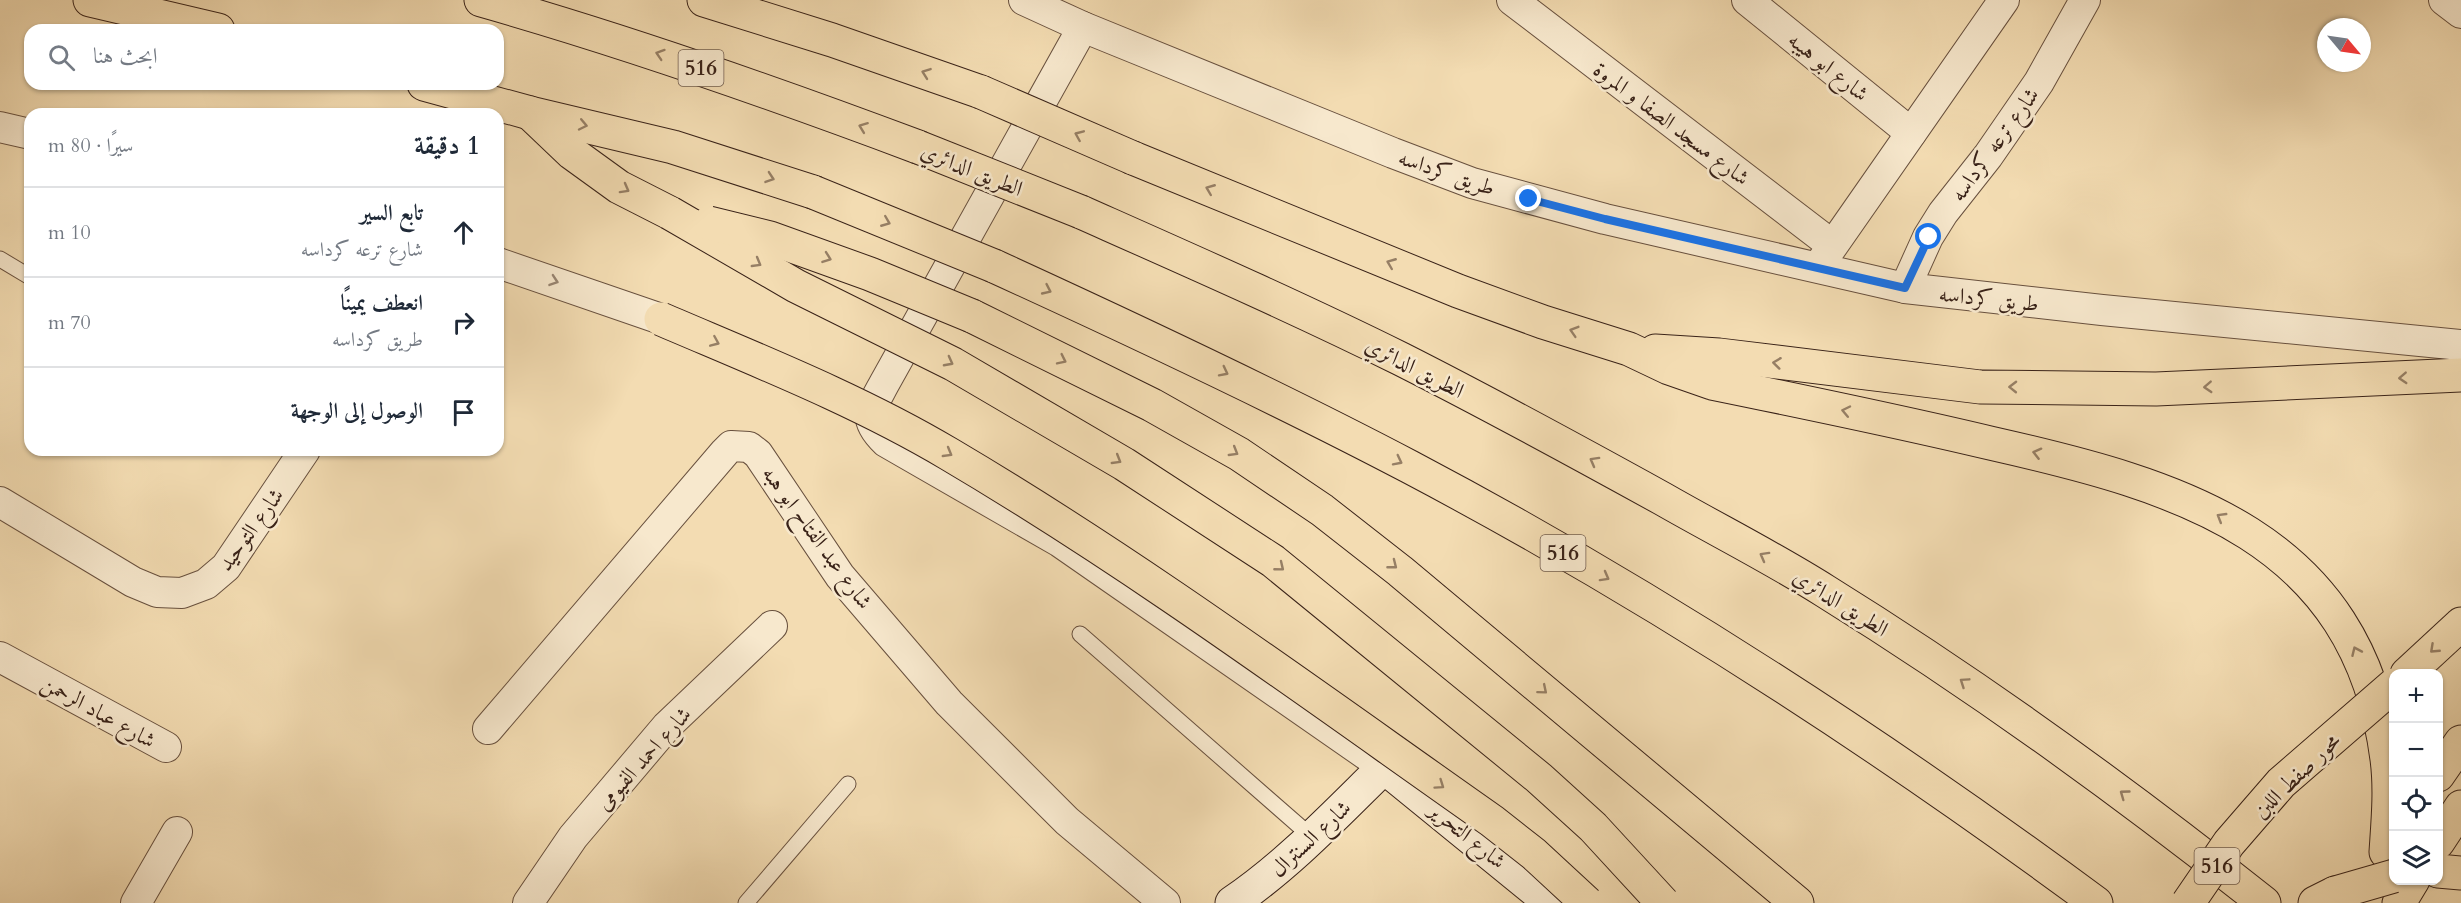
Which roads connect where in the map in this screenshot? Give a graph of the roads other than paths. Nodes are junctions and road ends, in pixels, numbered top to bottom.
1 (90, 0) edge
2 (481, 0) edge
3 (704, 0) edge
4 (1024, 0) edge
5 (1512, 0) edge
6 (1747, 0) edge
7 (2085, 0) edge
8 (2444, 0) edge
9 (1993, 4) edge
10 (2461, 13) edge
11 (192, 24) edge
12 (1083, 27) junction
13 (446, 90) edge
14 (530, 113) junction
15 (0, 127) edge
16 (24, 133) edge
17 (1911, 133) junction
18 (670, 213) junction
19 (1825, 257) junction
20 (0, 260) edge
21 (504, 265) edge
22 (24, 274) edge
23 (1905, 288) junction
24 (661, 319) joint
25 (2461, 345) edge
26 (1629, 349) junction
27 (2461, 375) edge
28 (301, 456) edge
29 (0, 502) edge
30 (2461, 624) edge
31 (772, 626) dead end
32 (1080, 634) dead end
33 (0, 657) edge
34 (2412, 669) edge
35 (2389, 689) edge
36 (488, 729) dead end
37 (2461, 742) edge
38 (166, 747) dead end
39 (1384, 768) junction
40 (2443, 769) edge
41 (848, 784) dead end
42 (2461, 807) edge
43 (2390, 831) edge
44 (177, 832) dead end
45 (2443, 836) edge
46 (1313, 838) junction
47 (2389, 857) edge
48 (2389, 858) edge
49 (2443, 871) edge
50 (2461, 873) edge
51 (2410, 885) edge
52 (136, 903) edge
53 (528, 903) edge
54 (746, 903) edge
55 (1165, 903) edge
56 (1232, 903) edge
57 (1551, 903) edge
58 (1587, 903) edge
59 (1663, 903) edge
60 (1797, 903) edge
61 (2096, 903) edge
62 (2188, 903) edge
63 (2264, 903) edge
64 (2315, 903) edge
65 (2351, 903) edge
66 (2399, 903) edge

1 - 11 main road
63 -> 2 main road, الطريق الدائري / 516, bridge
26 -> 3 main road, bridge
4 - 12 street, طريق كرداسه
5 - 19 street, شارع مسجد الصفا و المروة
6 - 17 street, شارع ابو هيبه
7 - 23 street, شارع ترعه كرداسه
8 - 10 street
9 - 17 street
12 - 19 street, طريق كرداسه
12 - 39 street
13 - 14 main road, 516
14 -> 18 main road
14 -> 61 main road, 516, bridge
15 - 16 street
17 - 19 street
18 -> 59 main road, bridge
18 -> 60 main road, bridge
19 - 23 street, طريق كرداسه
20 - 22 lane
21 -> 24 street
23 - 25 street, طريق كرداسه
24 -> 58 main road, bridge
27 -> 26 main road
43 -> 26 main road
28 - 29 street, شارع التوحيد
30 -> 34 main road
31 - 53 street, شارع احمد الفيومى
32 - 46 lane
33 - 38 street, شارع عباد الرحمن
35 - 62 main road, محور صفط اللبن, bridge
36 - 55 street, شارع عبد الفتاح ابو هبه
37 - 40 main road
39 - 46 street, شارع السنترال
39 - 57 street, شارع التحرير
41 - 54 lane
42 - 45 main road
44 - 52 street
46 - 56 street, شارع السنترال
47 - 64 main road, bridge
48 - 65 main road
49 - 50 main road
51 - 66 main road

